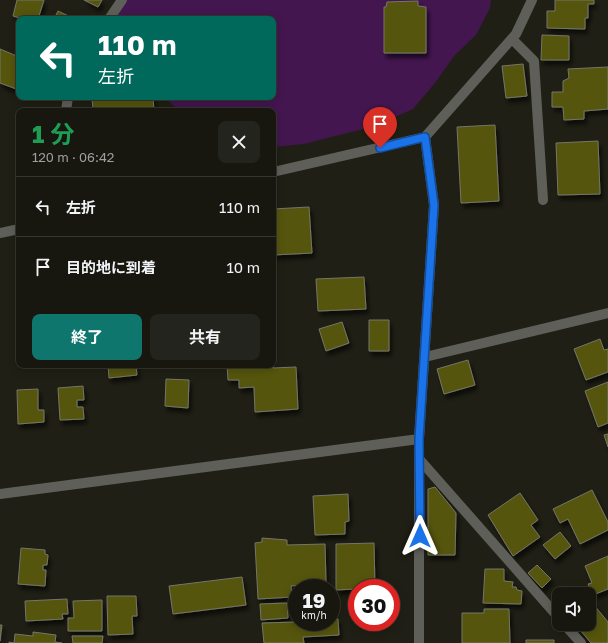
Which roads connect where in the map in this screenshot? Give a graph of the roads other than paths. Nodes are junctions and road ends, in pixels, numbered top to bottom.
1 (122, 0) edge
2 (532, 0) edge
3 (111, 16) edge
4 (512, 39) junction
5 (425, 137) junction
6 (276, 171) edge
7 (543, 200) dead end
8 (16, 230) edge
9 (0, 233) edge
10 (608, 313) edge
11 (425, 357) junction
12 (419, 439) junction
13 (420, 460) junction
14 (0, 494) edge
15 (552, 610) edge
16 (570, 631) edge
17 (419, 643) edge
18 (581, 643) edge

1 - 3 street
2 - 4 street
4 - 5 street
4 - 7 street
5 - 6 street
5 - 11 street
8 - 9 street
10 - 11 street
11 - 12 street
12 - 13 street
12 - 14 street
13 - 15 street
13 - 17 street
16 - 18 street

